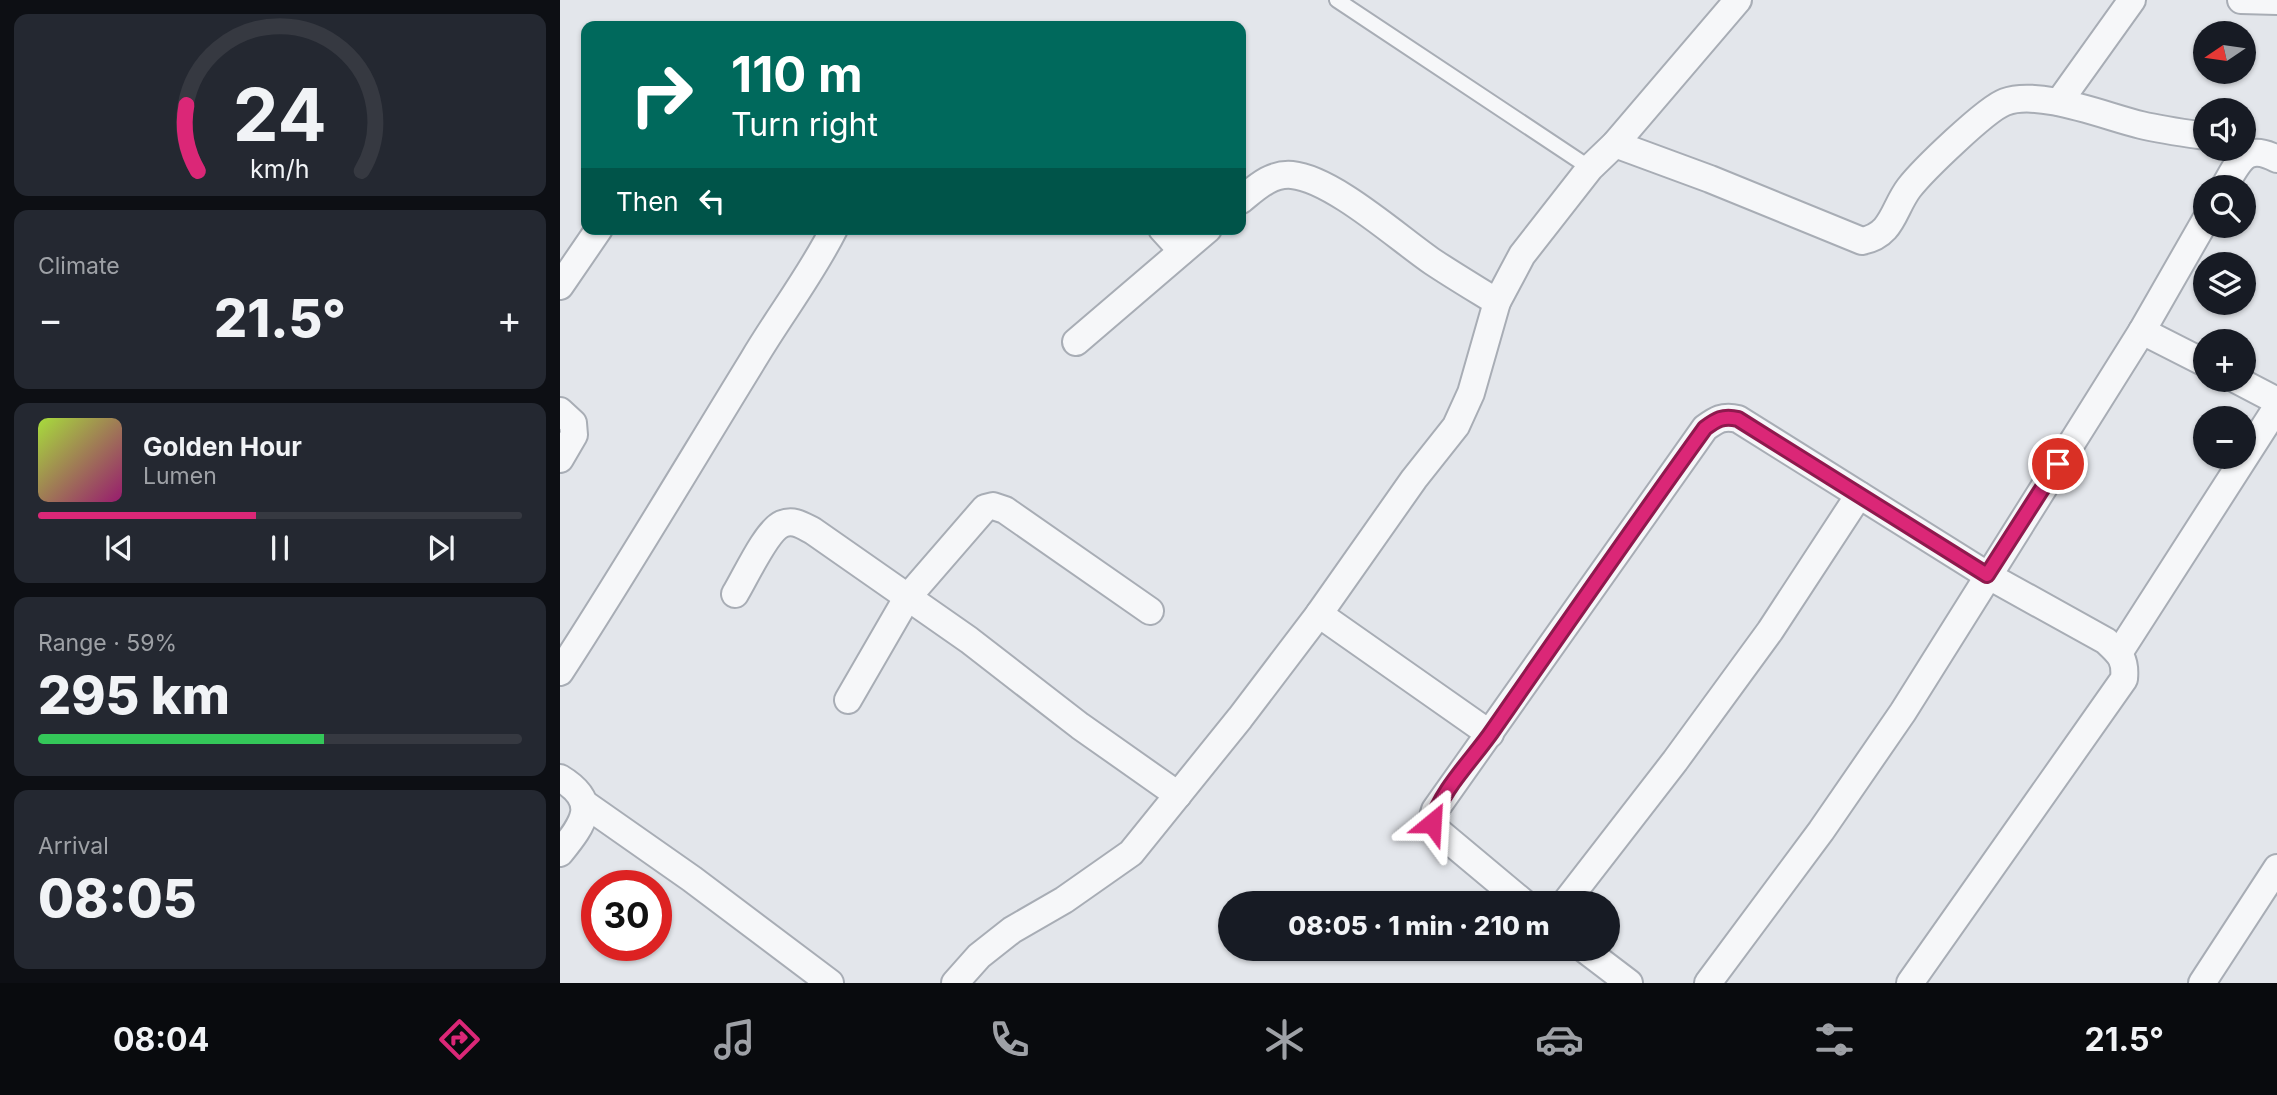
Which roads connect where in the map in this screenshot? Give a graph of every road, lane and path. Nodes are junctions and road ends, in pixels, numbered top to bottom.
1 (1337, 0) edge
2 (1738, 0) edge
3 (2132, 0) edge
4 (2241, 0) edge
5 (2277, 1) edge
6 (2059, 102) junction
7 (2193, 134) edge
8 (1615, 144) junction
9 (2256, 152) edge
10 (2277, 159) edge
11 (1590, 168) junction
12 (1246, 197) edge
13 (595, 235) edge
14 (831, 235) edge
15 (1167, 235) edge
16 (1201, 235) edge
17 (2195, 238) edge
18 (1182, 251) junction
19 (560, 286) edge
20 (1497, 302) junction
21 (2143, 331) junction
22 (1076, 342) dead end
23 (2193, 357) edge
24 (2256, 390) edge
25 (2277, 401) edge
26 (2277, 407) edge
27 (560, 411) edge
28 (560, 459) edge
29 (1859, 495) junction
30 (1987, 575) junction
31 (735, 594) dead end
32 (907, 597) junction
33 (1150, 611) dead end
34 (1319, 614) junction
35 (2119, 653) junction
36 (560, 672) edge
37 (848, 699) dead end
38 (1490, 734) junction
39 (560, 778) edge
40 (1178, 795) junction
41 (585, 804) junction
42 (560, 853) edge
43 (2277, 867) edge
44 (1510, 891) edge
45 (1574, 891) edge
46 (1600, 961) edge
47 (830, 983) edge
48 (956, 983) edge
49 (1629, 983) edge
50 (1708, 983) edge
51 (1910, 983) edge
52 (2202, 983) edge

1 - 11 lane
2 - 8 street
3 - 6 street
4 - 5 street
6 - 7 street
6 - 8 street
8 - 11 street
9 - 10 street
11 - 20 street
12 - 20 street
13 - 19 street
14 - 36 street
15 - 18 street
16 - 18 street
17 - 21 street
18 - 22 street
20 - 34 street
21 - 23 street
21 - 30 street
24 - 25 street
26 - 35 street
27 - 28 street
29 - 30 street
29 - 38 street
29 - 45 street
30 - 35 street
30 - 50 street
31 - 32 street
32 - 33 street
32 - 37 street
32 - 40 street
34 - 38 street
34 - 40 street
35 - 51 street
38 - 44 street
39 - 41 street
40 - 48 street
41 - 42 street
41 - 47 street
43 - 52 street
46 - 49 street

